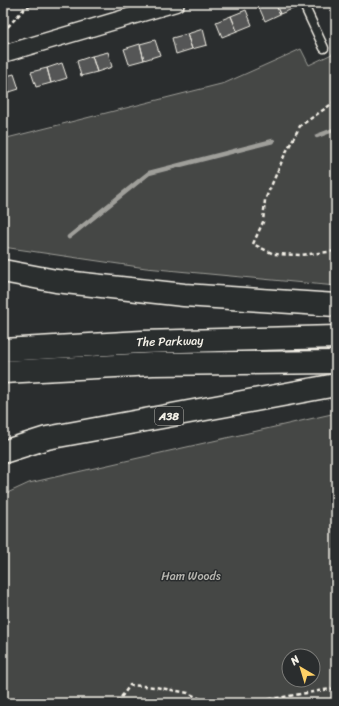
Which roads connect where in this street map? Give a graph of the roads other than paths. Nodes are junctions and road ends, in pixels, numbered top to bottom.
1 (176, 3) edge
2 (303, 3) edge
3 (324, 48) dead end
4 (3, 54) edge
5 (3, 272) edge
6 (336, 306) edge
7 (336, 337) edge
8 (3, 350) edge
9 (336, 362) edge
10 (3, 372) edge
11 (336, 385) edge
12 (3, 452) edge

1 - 4 street
2 - 3 lane
5 - 6 highway
7 - 8 highway, The Parkway
9 - 10 highway, The Parkway
11 - 12 highway, A38

